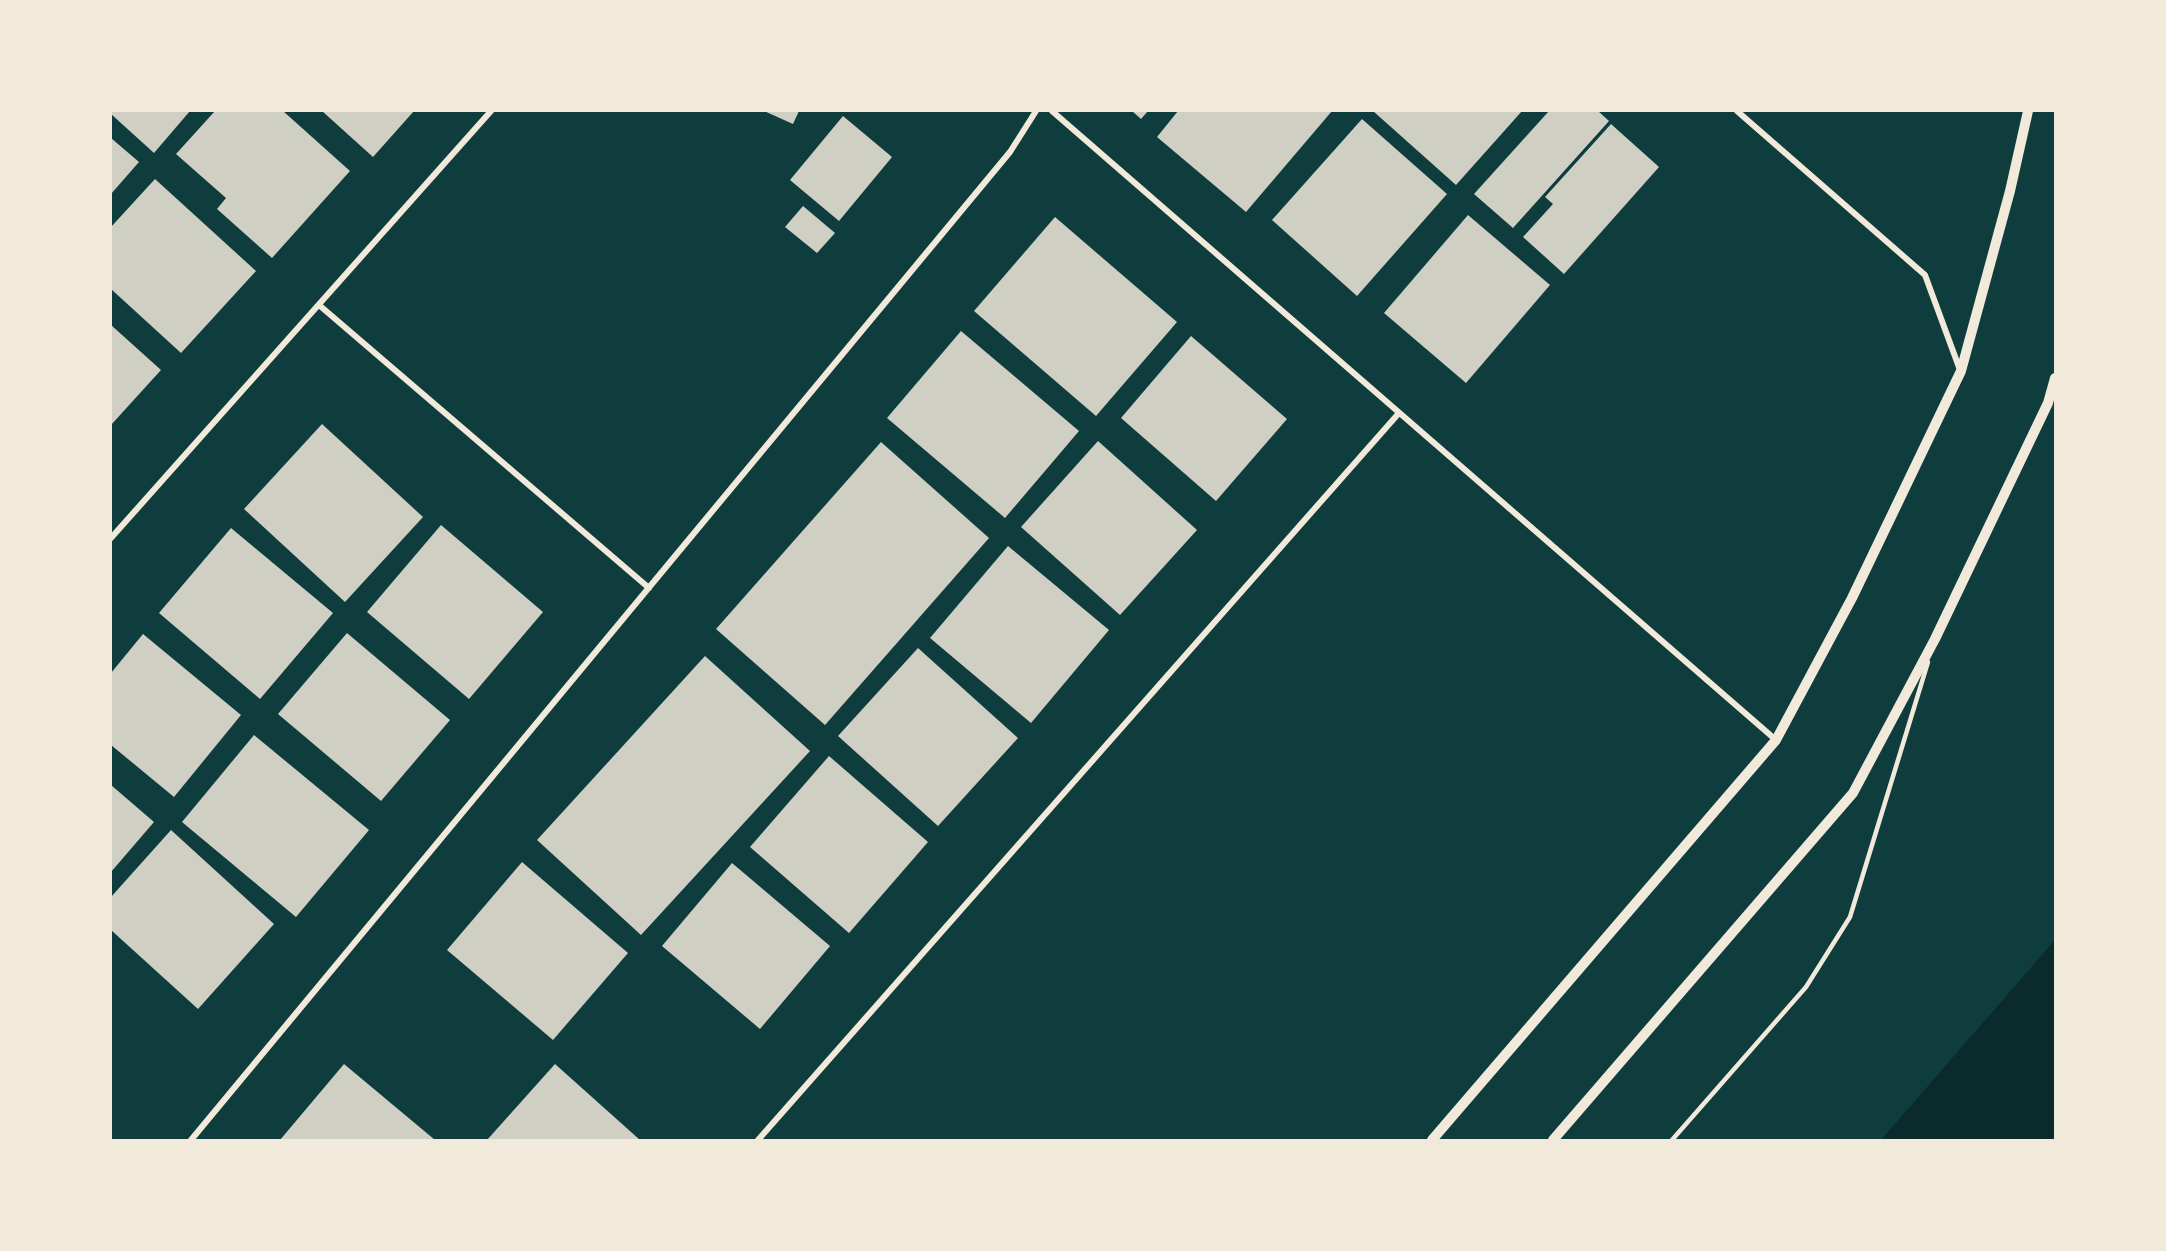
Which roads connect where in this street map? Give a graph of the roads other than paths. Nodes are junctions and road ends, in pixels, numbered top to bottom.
1 (491, 111) edge
2 (1036, 111) edge
3 (1052, 111) edge
4 (1737, 111) edge
5 (2028, 111) edge
6 (319, 305) junction
7 (1961, 371) junction
8 (2055, 378) edge
9 (1399, 412) junction
10 (111, 538) edge
11 (649, 588) junction
12 (1935, 639) junction
13 (1776, 740) junction
14 (191, 1140) edge
15 (758, 1140) edge
16 (1432, 1140) edge
17 (1553, 1140) edge
18 (1672, 1140) edge

1 - 6 street
2 - 11 street
3 - 9 street
4 - 7 street
5 - 7 street
6 - 10 street
6 - 11 street
7 - 13 street
8 - 12 street
9 - 13 street
9 - 15 street
11 - 14 street
12 - 17 street
12 - 18 lane
13 - 16 street

